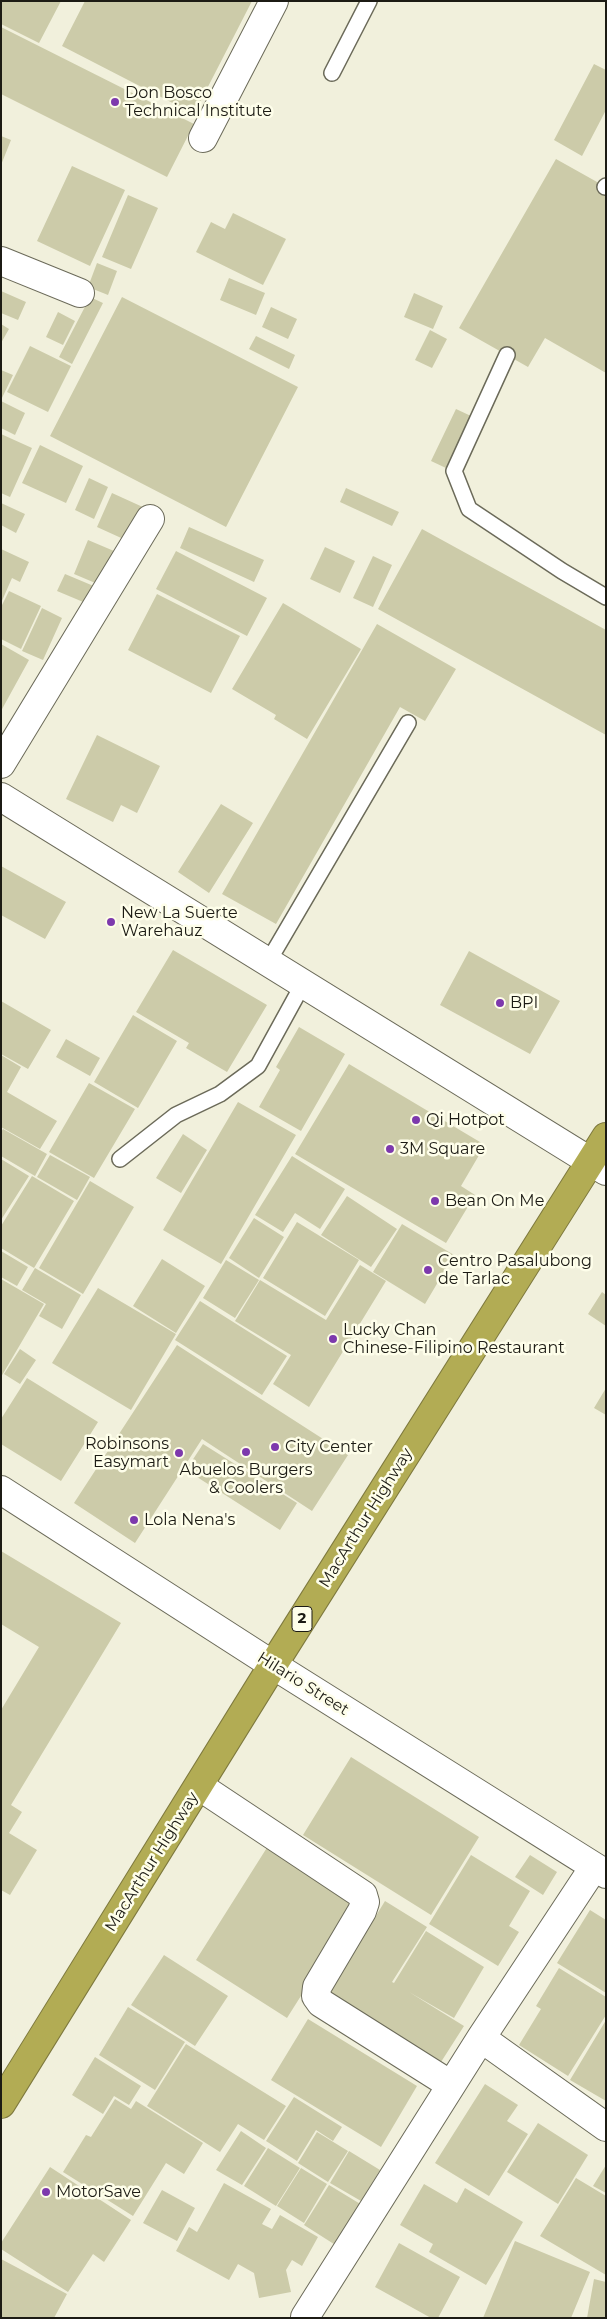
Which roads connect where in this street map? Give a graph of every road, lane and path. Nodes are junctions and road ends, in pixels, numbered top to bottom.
1 (274, 1) edge
2 (369, 1) edge
3 (332, 73) dead end
4 (203, 138) dead end
5 (1, 261) edge
6 (80, 293) dead end
7 (507, 355) dead end
8 (150, 519) dead end
9 (606, 597) edge
10 (408, 723) dead end
11 (1, 764) edge
12 (1, 797) edge
13 (268, 962) junction
14 (303, 984) junction
15 (606, 1137) edge
16 (120, 1159) dead end
17 (598, 1167) edge
18 (1, 1490) edge
19 (273, 1665) junction
20 (199, 1786) junction
21 (600, 1871) edge
22 (481, 2038) junction
23 (451, 2086) junction
24 (1, 2104) edge
25 (606, 2127) edge
26 (305, 2317) edge

1 - 4 street
2 - 3 lane
5 - 6 street
7 - 9 lane
8 - 11 street
10 - 13 lane
12 - 13 street
13 - 14 street
14 - 16 lane
14 - 17 street
15 - 17 highway, MacArthur Highway / 2
17 - 19 highway, MacArthur Highway / 2
18 - 19 street, Hilario Street
19 - 20 highway, MacArthur Highway / 2
19 - 21 street, Hilario Street
20 - 23 street
20 - 24 highway, MacArthur Highway / 2
21 - 22 street
22 - 23 street
22 - 25 street
23 - 26 street

